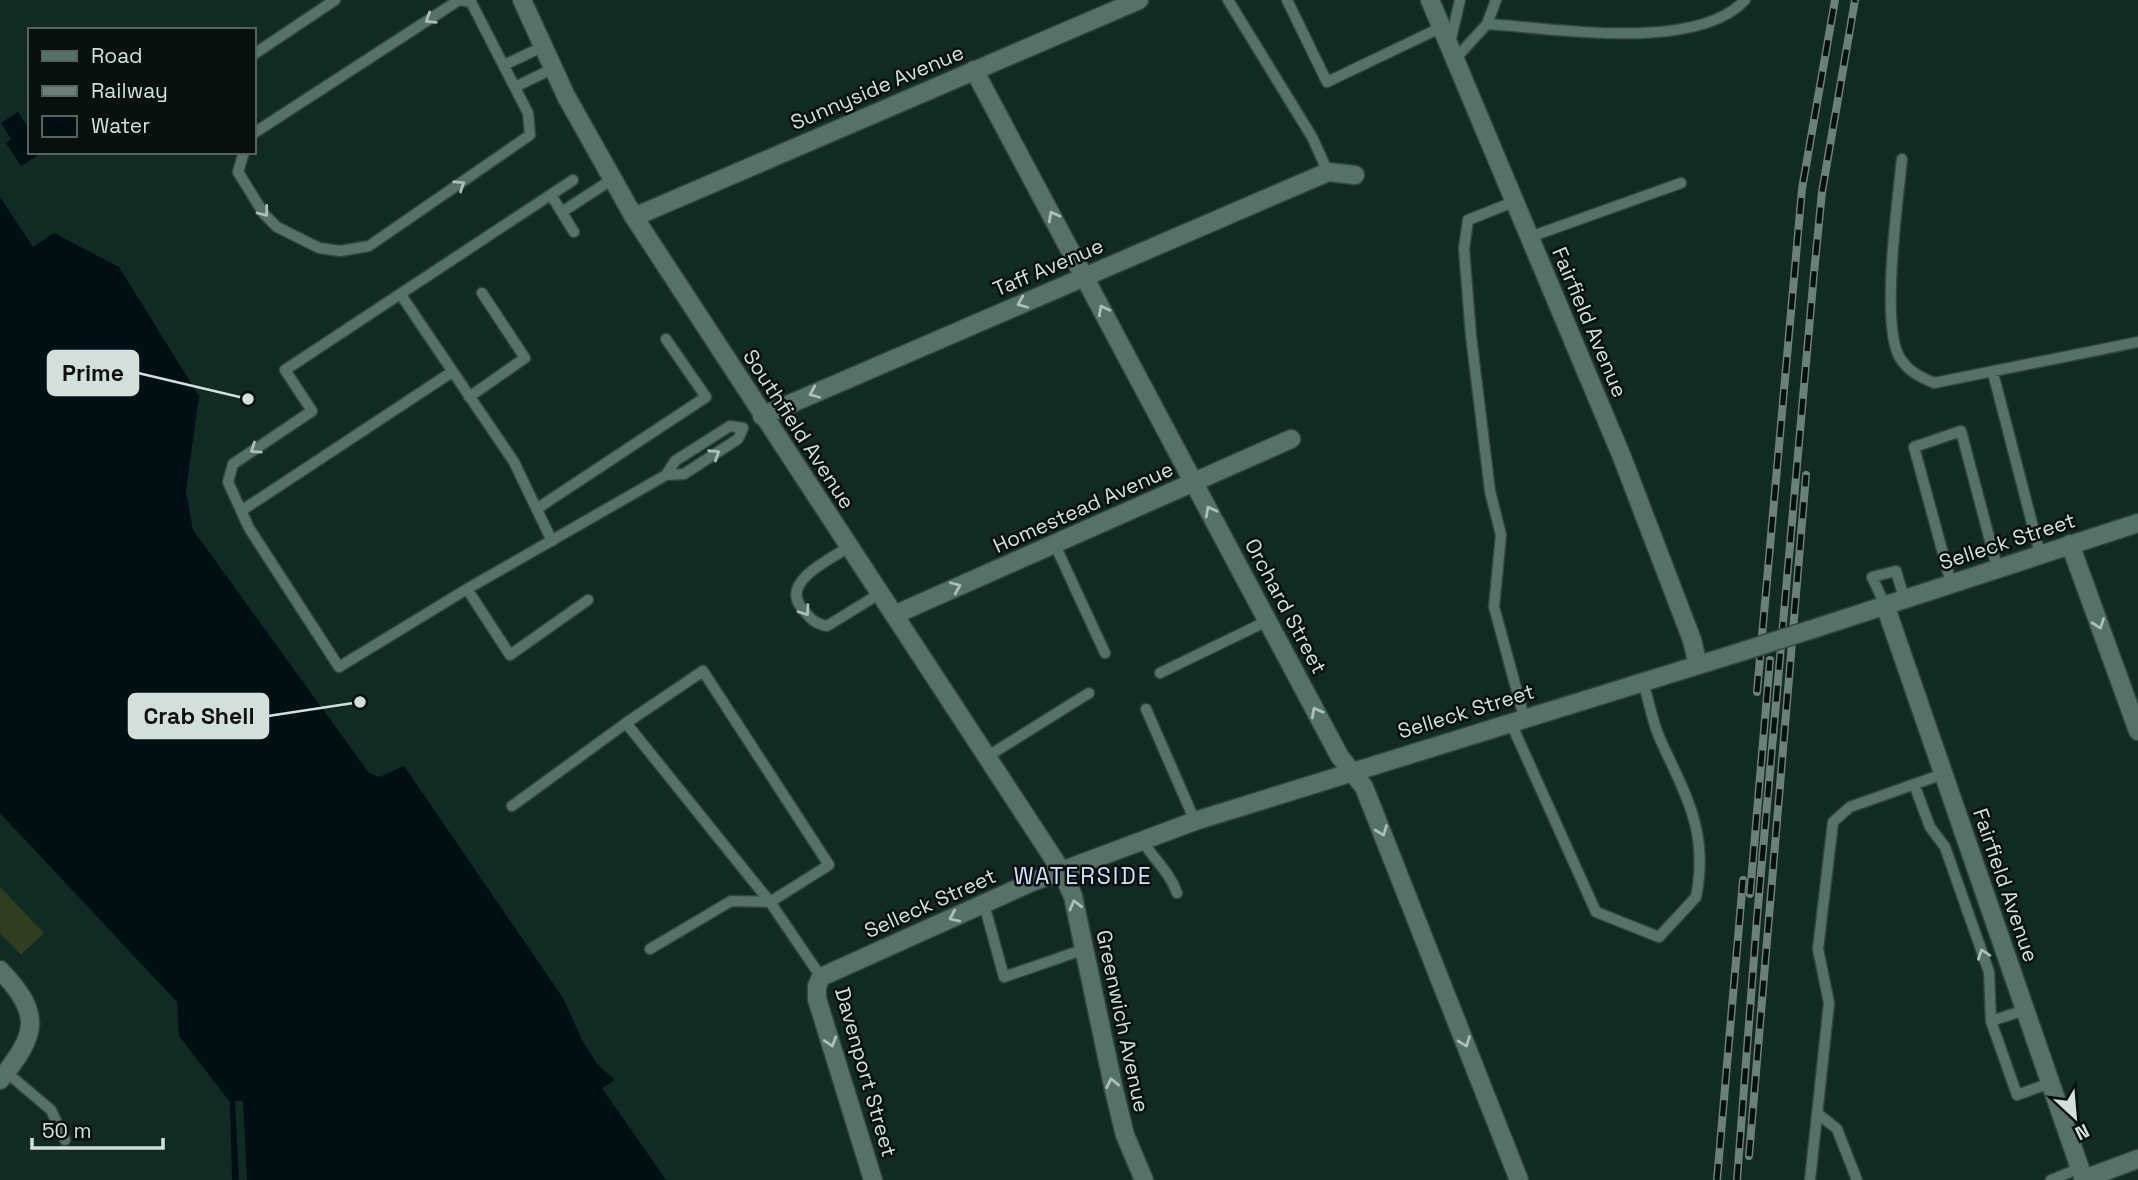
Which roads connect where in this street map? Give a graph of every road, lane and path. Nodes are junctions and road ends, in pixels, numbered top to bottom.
1 (335, 0) edge
2 (522, 0) edge
3 (1139, 0) edge
4 (1228, 0) edge
5 (1287, 0) edge
6 (1430, 0) edge
7 (1460, 0) edge
8 (1496, 0) edge
9 (1745, 0) edge
10 (1487, 24) junction
11 (1442, 27) junction
12 (542, 47) junction
13 (1453, 51) junction
14 (256, 52) edge
15 (504, 65) junction
16 (552, 69) junction
17 (974, 69) junction
18 (515, 87) junction
19 (256, 133) edge
20 (243, 154) edge
21 (1902, 159) dead end
22 (1328, 172) junction
23 (1355, 175) dead end
24 (573, 180) dead end
25 (611, 180) junction
26 (1681, 183) dead end
27 (551, 195) junction
28 (1516, 201) junction
29 (562, 212) junction
30 (634, 217) junction
31 (574, 232) dead end
32 (1530, 237) junction
33 (1085, 276) junction
34 (482, 293) dead end
35 (401, 295) junction
36 (667, 339) dead end
37 (2138, 342) edge
38 (452, 372) junction
39 (1993, 373) junction
40 (470, 397) junction
41 (762, 416) junction
42 (743, 428) junction
43 (1291, 439) dead end
44 (666, 475) junction
45 (1195, 482) junction
46 (538, 508) junction
47 (241, 511) junction
48 (2138, 523) edge
49 (552, 541) junction
50 (1055, 544) junction
51 (2070, 544) junction
52 (849, 547) junction
53 (2040, 554) junction
54 (1997, 567) junction
55 (1951, 583) junction
56 (467, 589) junction
57 (879, 594) junction
58 (1904, 598) junction
59 (588, 600) dead end
60 (1885, 605) junction
61 (894, 615) junction
62 (1268, 621) junction
63 (1105, 653) dead end
64 (1698, 665) junction
65 (1160, 673) dead end
66 (1643, 682) junction
67 (1089, 693) dead end
68 (1146, 709) dead end
69 (1517, 719) junction
70 (626, 723) junction
71 (2138, 731) edge
72 (988, 756) junction
73 (1351, 771) junction
74 (1943, 774) junction
75 (1914, 784) junction
76 (512, 806) dead end
77 (1195, 821) junction
78 (1142, 840) junction
79 (1061, 870) junction
80 (1177, 892) dead end
81 (770, 902) junction
82 (984, 904) junction
83 (650, 949) dead end
84 (1085, 949) junction
85 (0, 970) edge
86 (821, 977) junction
87 (2025, 1010) junction
88 (1991, 1021) junction
89 (3, 1076) edge
90 (2050, 1083) junction
91 (1817, 1113) junction
92 (65, 1139) dead end
93 (2138, 1159) edge
94 (2082, 1176) edge
95 (873, 1180) edge
96 (1144, 1180) edge
97 (1519, 1180) edge
98 (1810, 1180) edge
99 (1857, 1180) edge
100 (2051, 1180) edge

1 - 14 lane
2 - 12 street, Southfield Avenue
3 - 17 street, Sunnyside Avenue
4 - 22 lane
5 - 11 lane
6 - 11 street, Fairfield Avenue
7 - 13 lane
8 - 10 lane
9 - 10 lane
10 - 13 lane
11 - 13 street, Fairfield Avenue
12 - 15 lane
12 - 16 street, Southfield Avenue
13 - 28 street, Fairfield Avenue
15 - 18 lane
15 -> 19 lane
16 - 18 lane
16 - 25 street, Southfield Avenue
17 - 30 street, Sunnyside Avenue
33 -> 17 street, Orchard Street
20 -> 18 lane
21 - 39 lane
22 - 23 street, Taff Avenue
22 - 33 street, Taff Avenue
24 - 27 lane
25 - 29 lane
25 - 30 street, Southfield Avenue
26 - 32 lane
27 - 29 lane
27 - 35 lane
28 - 32 street, Fairfield Avenue
28 - 69 lane
29 - 31 lane
30 - 41 street, Southfield Avenue
32 - 64 street, Fairfield Avenue
33 -> 41 street, Taff Avenue
45 -> 33 street, Orchard Street
34 - 40 lane
35 - 38 lane
35 -> 47 lane
36 - 46 lane
37 - 39 lane
38 - 40 lane
38 - 47 lane
39 - 53 lane
40 - 46 lane
41 - 42 lane
41 - 52 street, Southfield Avenue
44 -> 42 lane
42 - 44 lane
43 - 45 street, Homestead Avenue
44 - 49 lane
45 - 50 street, Homestead Avenue
62 -> 45 street, Orchard Street
46 - 49 lane
47 - 56 lane
48 - 51 street, Selleck Street
49 - 56 lane
61 -> 50 street, Homestead Avenue
50 - 63 lane
51 - 53 street, Selleck Street
51 -> 71 street
52 - 57 street, Southfield Avenue
52 -> 57 lane
53 - 54 street, Selleck Street
54 - 55 street, Selleck Street
54 - 55 lane
55 - 58 street, Selleck Street
56 - 59 lane
57 - 61 street, Southfield Avenue
58 - 60 street, Selleck Street
58 - 60 lane
60 - 64 street, Selleck Street, bridge
60 - 74 street, Fairfield Avenue
61 - 72 street, Southfield Avenue
62 - 65 lane
73 -> 62 street, Orchard Street
64 - 66 street, Selleck Street
66 - 69 street, Selleck Street
66 - 69 lane
67 - 72 lane
68 - 77 lane
69 - 73 street, Selleck Street
70 - 76 lane
70 - 81 lane
70 - 81 lane
72 - 79 street, Southfield Avenue
73 - 77 street, Selleck Street
73 -> 97 street, Orchard Street
74 - 75 lane
74 - 87 street, Fairfield Avenue
88 -> 75 lane
75 - 91 lane
77 - 78 street, Selleck Street
78 - 79 street, Selleck Street
78 - 80 lane
79 - 82 street, Selleck Street
84 -> 79 street, Greenwich Avenue
81 - 83 lane
81 - 86 lane
82 - 84 lane
82 -> 86 street, Selleck Street
96 -> 84 street, Greenwich Avenue
85 - 89 street
86 -> 95 street, Davenport Street
87 - 88 lane
87 - 90 street, Fairfield Avenue
88 - 90 lane
89 - 92 lane
90 - 94 street, Fairfield Avenue
91 - 98 lane
91 - 99 lane
93 - 94 street
94 - 100 lane

